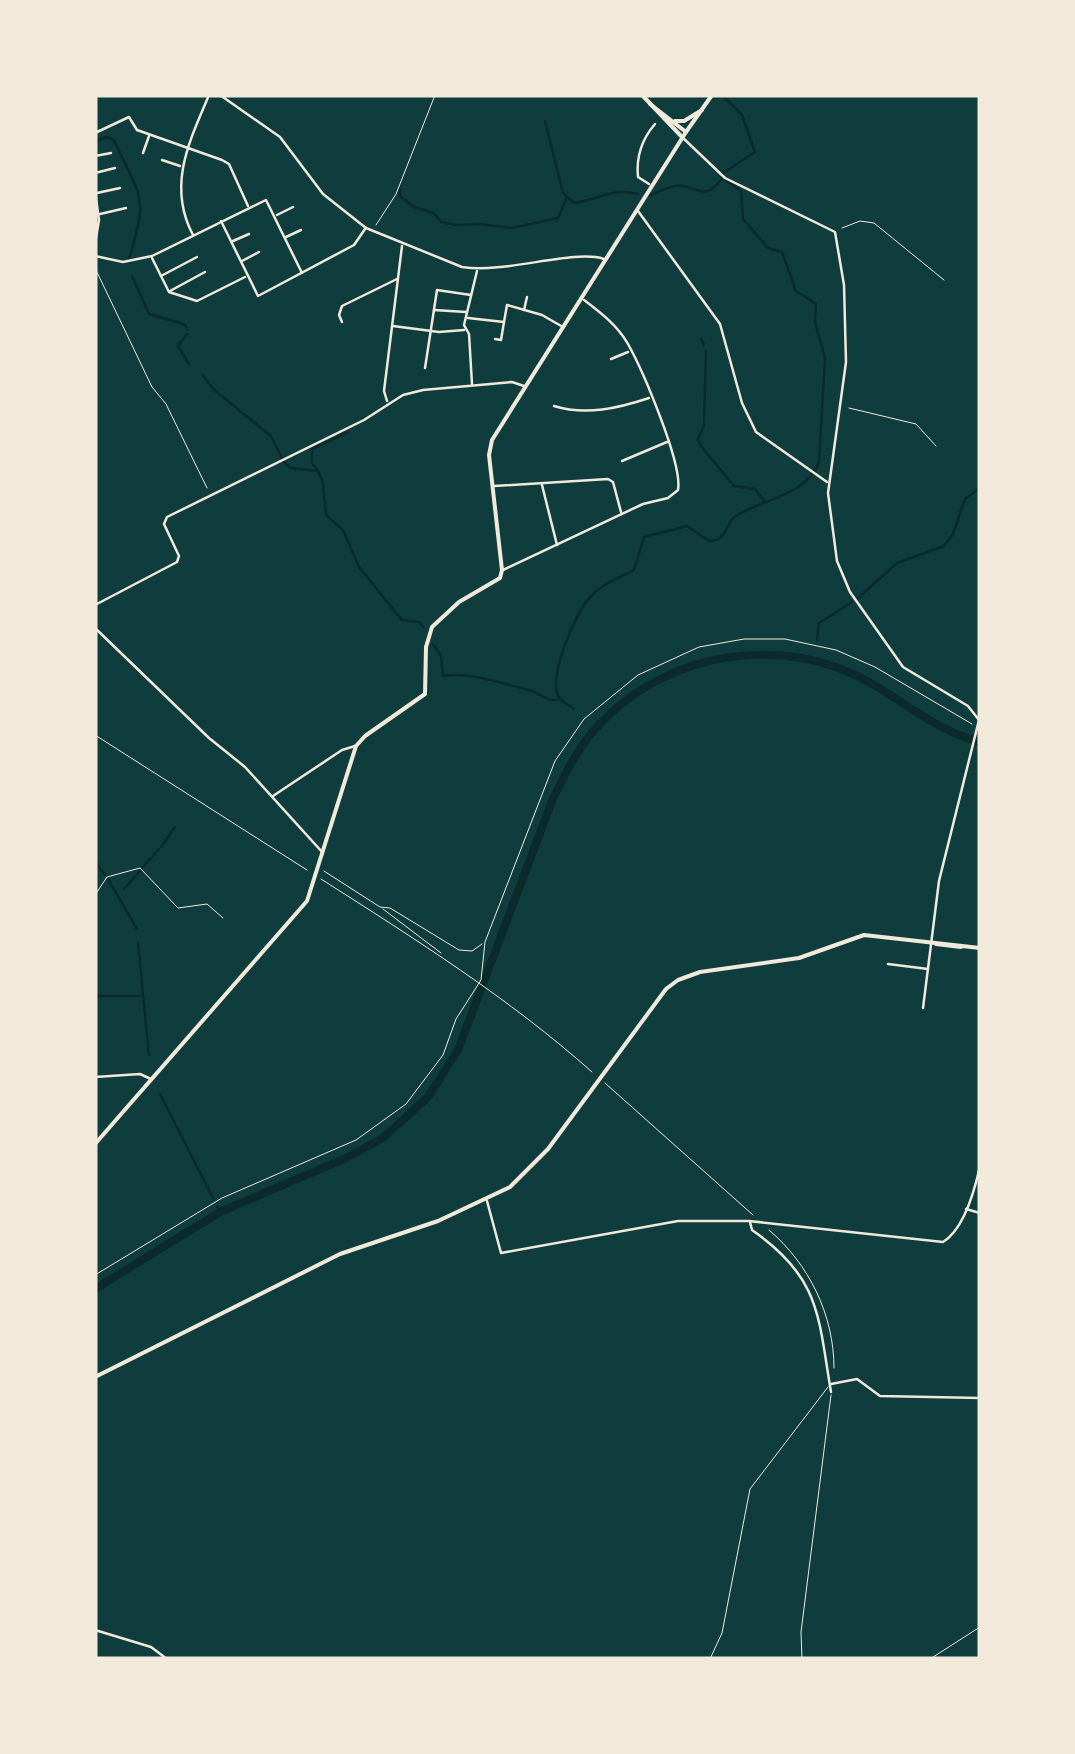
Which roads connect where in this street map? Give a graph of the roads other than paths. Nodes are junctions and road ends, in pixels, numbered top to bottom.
1 (209, 95) edge
2 (220, 95) edge
3 (642, 95) edge
4 (712, 95) edge
5 (650, 104) junction
6 (702, 110) junction
7 (671, 120) junction
8 (654, 124) dead end
9 (95, 133) edge
10 (150, 134) junction
11 (684, 135) junction
12 (187, 148) junction
13 (111, 153) dead end
14 (143, 153) dead end
15 (95, 156) edge
16 (162, 160) dead end
17 (181, 167) junction
18 (115, 168) dead end
19 (95, 173) edge
20 (650, 185) junction
21 (120, 188) dead end
22 (95, 195) edge
23 (294, 207) dead end
24 (126, 208) dead end
25 (248, 208) junction
26 (637, 209) junction
27 (98, 214) junction
28 (275, 216) junction
29 (221, 220) junction
30 (301, 230) dead end
31 (368, 230) junction
32 (249, 234) dead end
33 (193, 235) junction
34 (285, 238) junction
35 (232, 242) junction
36 (95, 244) edge
37 (402, 245) junction
38 (259, 252) dead end
39 (95, 256) edge
40 (152, 256) junction
41 (197, 257) dead end
42 (605, 260) junction
43 (241, 262) junction
44 (477, 270) junction
45 (205, 272) dead end
46 (302, 273) junction
47 (248, 275) junction
48 (160, 276) junction
49 (398, 279) junction
50 (169, 292) junction
51 (472, 295) junction
52 (526, 297) dead end
53 (582, 298) junction
54 (433, 310) junction
55 (524, 310) junction
56 (467, 315) junction
57 (342, 322) dead end
58 (504, 322) junction
59 (392, 325) junction
60 (563, 327) junction
61 (464, 330) junction
62 (430, 331) junction
63 (495, 339) dead end
64 (631, 351) junction
65 (611, 360) dead end
66 (425, 368) dead end
67 (472, 386) junction
68 (526, 386) junction
69 (651, 398) junction
70 (388, 402) junction
71 (554, 406) dead end
72 (668, 442) junction
73 (622, 461) dead end
74 (542, 483) junction
75 (829, 484) junction
76 (492, 486) junction
77 (621, 514) junction
78 (557, 545) junction
79 (502, 570) junction
80 (95, 605) edge
81 (95, 628) edge
82 (980, 726) edge
83 (356, 746) junction
84 (272, 797) junction
85 (324, 854) junction
86 (932, 942) junction
87 (980, 948) edge
88 (888, 964) dead end
89 (929, 970) junction
90 (924, 1008) dead end
91 (95, 1077) edge
92 (151, 1079) junction
93 (95, 1144) edge
94 (980, 1166) edge
95 (487, 1200) junction
96 (965, 1209) junction
97 (980, 1212) edge
98 (749, 1220) junction
99 (95, 1378) edge
100 (830, 1384) junction
101 (831, 1392) joint
102 (980, 1398) edge
103 (95, 1630) edge
104 (167, 1659) edge
105 (710, 1659) edge
106 (802, 1659) edge

1 - 12 street
2 - 31 street
3 - 5 main road
4 - 6 main road
5 - 7 main road
5 - 11 main road
6 - 7 main road
6 - 11 main road
7 - 11 main road
8 - 20 street
9 - 10 street
10 - 12 street
10 - 14 street
11 - 20 main road
11 - 75 street
12 - 17 street
12 - 25 street
13 - 15 street
16 - 17 street
17 - 33 street
18 - 19 street
20 - 26 main road
21 - 22 street
22 - 27 street
23 - 28 street
24 - 27 street
25 - 28 street
25 - 29 street
26 - 42 main road
26 - 75 street
27 - 36 street
28 - 34 street
29 - 33 street
29 - 35 street
30 - 34 street
31 - 37 street
31 - 46 street
32 - 35 street
33 - 40 street
34 - 46 street
35 - 43 street
37 - 44 street
37 - 49 street
38 - 43 street
39 - 40 street
40 - 48 street
41 - 48 street
42 - 44 street
42 - 53 main road
43 - 47 street
44 - 51 street
45 - 50 street
46 - 47 street
47 - 50 street
48 - 50 street
49 - 57 street
49 - 59 street
51 - 54 street
51 - 56 street
52 - 55 street
53 - 60 main road
53 - 64 street
54 - 56 street
54 - 62 street
55 - 58 street
55 - 60 street
56 - 58 street
56 - 61 street
58 - 63 street
59 - 62 street
59 - 70 street
60 - 68 main road
61 - 62 street
61 - 67 street
62 - 66 street
64 - 65 street
64 - 69 street
67 - 68 street
67 - 70 street
68 - 76 main road
69 - 71 street
69 - 72 street
70 - 80 street
72 - 73 street
72 - 77 street
74 - 76 street
74 - 77 street
74 - 78 street
75 - 82 street
76 - 79 main road
77 - 78 street
78 - 79 street
79 - 83 main road
81 - 84 street
82 - 86 street
83 - 84 street
83 - 85 main road
84 - 85 street
85 - 92 main road
86 - 87 main road
86 - 89 street
86 - 95 main road
88 - 89 street
89 - 90 street
91 - 92 street
92 - 93 main road
94 - 96 street
95 - 98 street
95 - 99 main road
96 - 97 street
96 - 98 street
98 - 100 street
100 - 101 street
100 - 102 street
100 - 105 lane
101 - 106 lane
103 - 104 street

